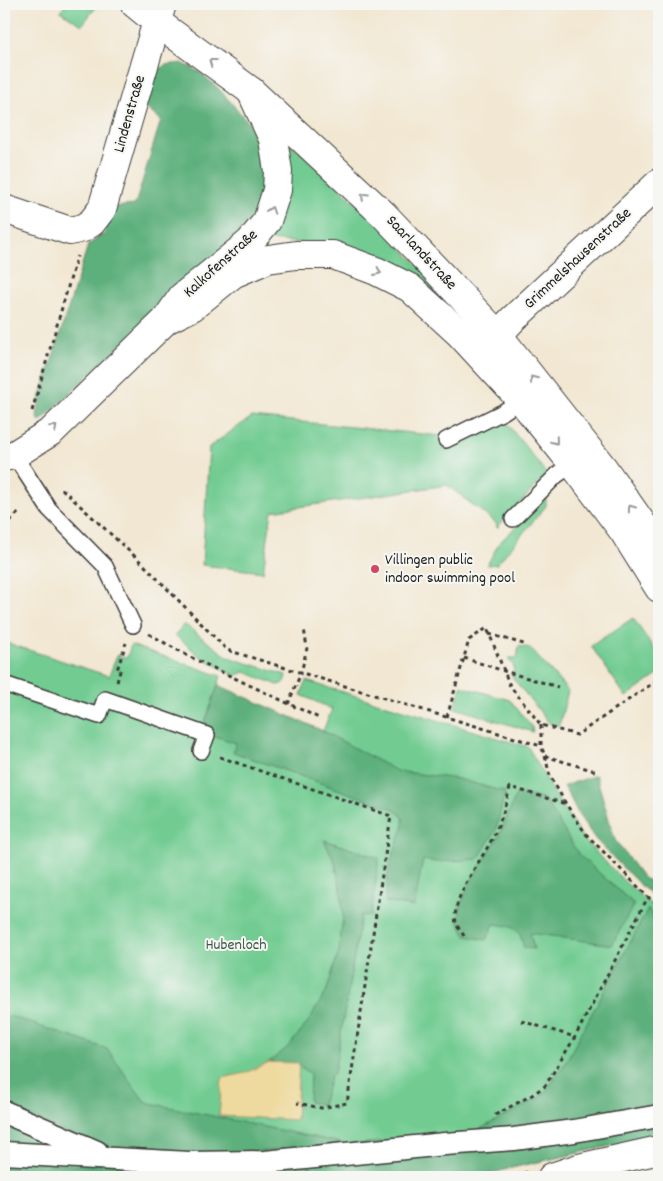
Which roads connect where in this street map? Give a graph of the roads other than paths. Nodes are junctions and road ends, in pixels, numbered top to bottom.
1 (135, 4) edge
2 (160, 13) edge
3 (251, 92) junction
4 (659, 183) edge
5 (4, 209) edge
6 (333, 255) joint
7 (166, 320) junction
8 (498, 335) junction
9 (521, 400) junction
10 (446, 440) dead end
11 (9, 456) edge
12 (573, 464) junction
13 (513, 519) dead end
14 (659, 548) edge
15 (659, 588) edge
16 (133, 624) road end
17 (4, 684) edge
18 (201, 751) road end
19 (4, 1112) edge
20 (659, 1116) edge
21 (659, 1150) edge
22 (4, 1153) edge
23 (109, 1158) junction
24 (552, 1177) edge

1 - 2 street, Saarlandstraße
3 -> 2 street, Saarlandstraße
2 - 5 street, Lindenstraße
7 -> 3 street, Kalkofenstraße
8 -> 3 street, Saarlandstraße
4 - 8 street, Grimmelshausenstraße
6 - 7 street, Kalkofenstraße
6 -> 9 street, Saarlandstraße
11 -> 7 street, Kalkofenstraße
14 -> 8 street, Saarlandstraße
9 - 10 lane
9 -> 12 street, Saarlandstraße
11 - 16 lane
12 - 13 lane
12 - 15 street, Saarlandstraße
17 - 18 lane
19 - 23 street
20 - 23 street
21 - 24 street
22 - 23 street

